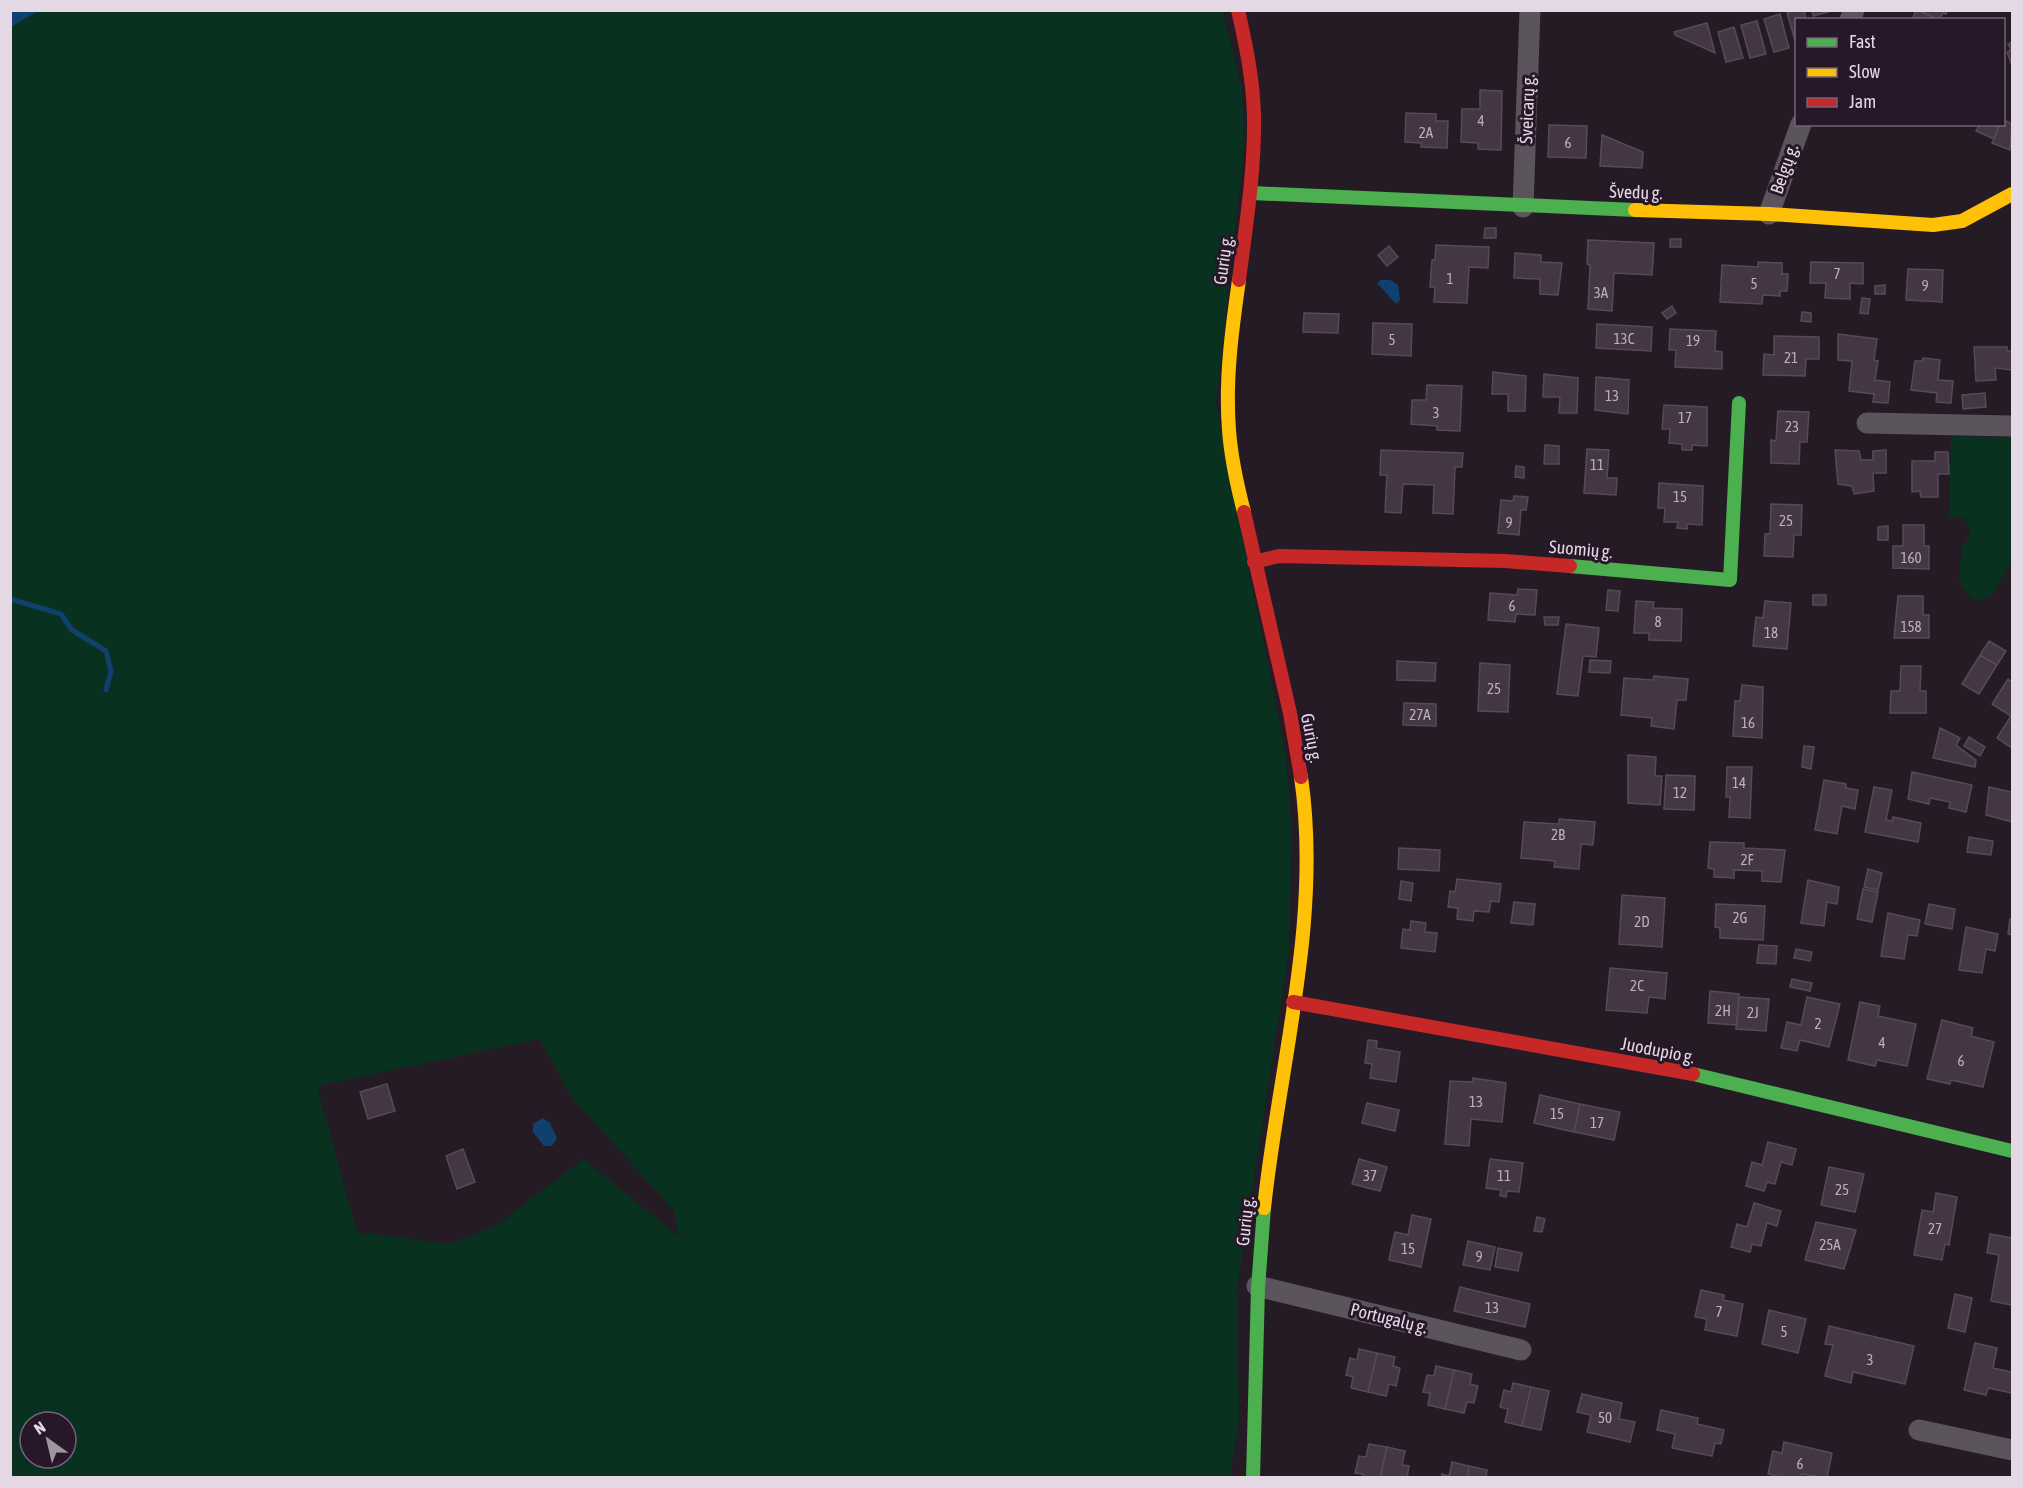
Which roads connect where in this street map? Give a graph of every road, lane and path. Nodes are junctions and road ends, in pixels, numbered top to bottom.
1 (1238, 10) edge
2 (1530, 10) edge
3 (1800, 126) edge
4 (1252, 193) junction
5 (2013, 194) edge
6 (1523, 207) junction
7 (1768, 214) junction
8 (1739, 403) dead end
9 (1867, 423) dead end
10 (2013, 426) edge
11 (1254, 562) junction
12 (1293, 1002) junction
13 (2013, 1151) edge
14 (1257, 1286) junction
15 (1521, 1350) dead end
16 (1919, 1430) dead end
17 (2013, 1450) edge
18 (1253, 1478) edge

1 - 4 street, Gurių g.
2 - 6 street, Šveicarų g.
3 - 7 street, Belgų g.
4 - 6 street, Švedų g.
4 - 11 street, Gurių g.
5 - 7 street, Švedų g.
6 - 7 street, Švedų g.
8 - 11 street, Suomių g.
9 - 10 street
11 - 12 street, Gurių g.
12 - 13 street, Juodupio g.
12 - 14 street, Gurių g.
14 - 15 street, Portugalų g.
14 - 18 street, Gurių g.
16 - 17 street

